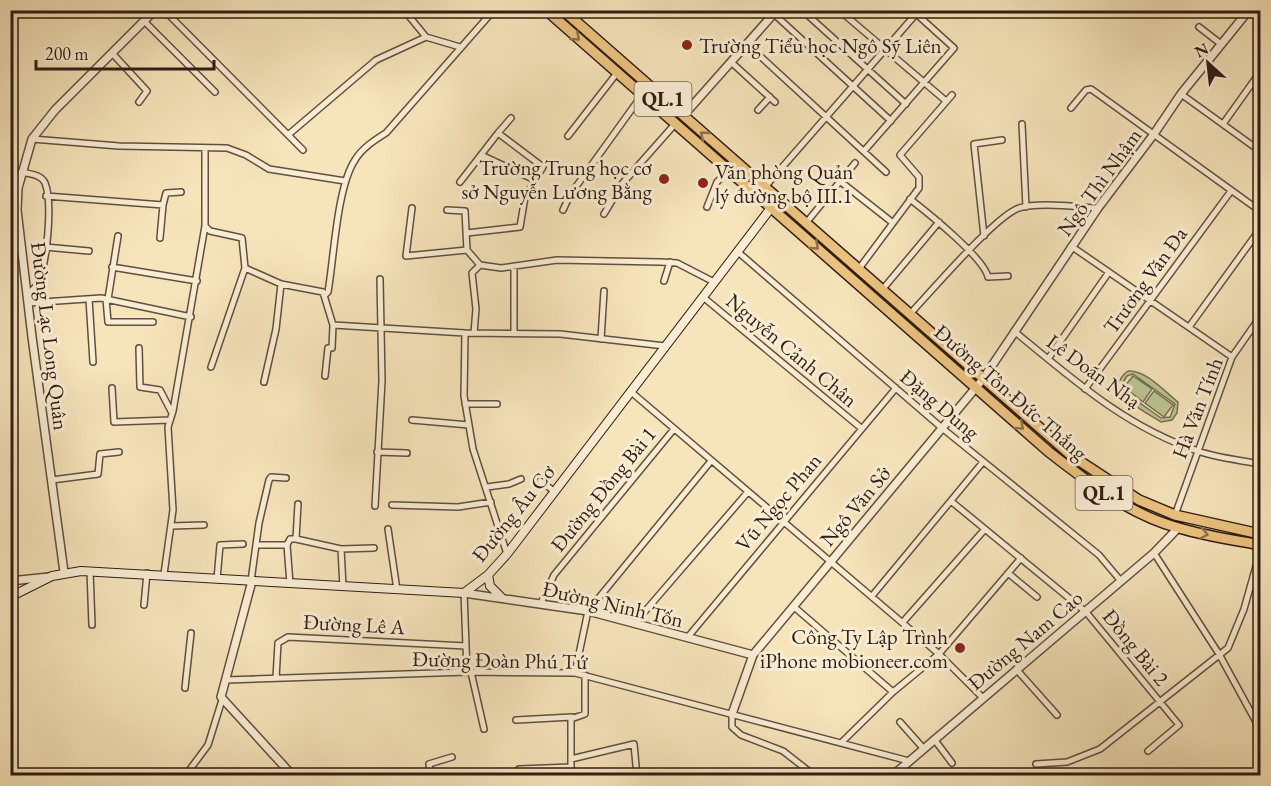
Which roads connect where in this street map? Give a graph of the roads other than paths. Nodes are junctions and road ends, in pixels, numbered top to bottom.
1 (154, 10) edge
2 (164, 10) edge
3 (404, 10) edge
4 (546, 10) edge
5 (563, 10) edge
6 (802, 10) edge
7 (839, 10) edge
8 (489, 12) edge
9 (776, 12) edge
10 (914, 12) edge
11 (1246, 12) edge
12 (144, 21) junction
13 (1199, 27) dead end
14 (426, 37) junction
15 (747, 44) junction
16 (1221, 44) junction
17 (460, 47) junction
18 (885, 49) junction
19 (112, 53) junction
20 (731, 62) junction
21 (868, 69) junction
22 (633, 71) junction
23 (617, 73) junction
24 (1258, 75) dead end
25 (625, 80) junction
26 (923, 83) junction
27 (852, 87) junction
28 (214, 92) dead end
29 (1180, 94) junction
30 (642, 95) junction
31 (952, 95) dead end
32 (770, 97) junction
33 (139, 102) dead end
34 (775, 102) dead end
35 (946, 102) junction
36 (906, 104) junction
37 (1071, 108) dead end
38 (758, 110) dead end
39 (683, 116) junction
40 (826, 116) junction
41 (511, 118) dead end
42 (891, 121) junction
43 (675, 124) junction
44 (1022, 124) dead end
45 (1223, 124) junction
46 (498, 133) junction
47 (1154, 134) junction
48 (288, 135) junction
49 (568, 136) dead end
50 (32, 139) junction
51 (1002, 140) dead end
52 (205, 148) junction
53 (1259, 148) edge
54 (303, 150) dead end
55 (864, 151) junction
56 (481, 155) junction
57 (855, 163) dead end
58 (728, 171) junction
59 (21, 172) junction
60 (886, 172) dead end
61 (535, 180) junction
62 (345, 181) junction
63 (460, 182) dead end
64 (841, 182) junction
65 (764, 188) junction
66 (1231, 191) junction
67 (181, 192) dead end
68 (46, 196) junction
69 (910, 199) junction
70 (774, 204) junction
71 (160, 205) junction
72 (707, 207) dead end
73 (1026, 207) junction
74 (412, 208) dead end
75 (1098, 208) junction
76 (447, 210) dead end
77 (563, 210) dead end
78 (1260, 211) edge
79 (604, 214) dead end
80 (939, 222) junction
81 (893, 223) junction
82 (804, 224) junction
83 (205, 226) junction
84 (1260, 229) edge
85 (467, 233) junction
86 (118, 236) dead end
87 (984, 236) junction
88 (160, 238) dead end
89 (45, 246) junction
90 (1071, 246) junction
91 (467, 250) junction
92 (89, 251) dead end
93 (738, 252) junction
94 (969, 252) junction
95 (670, 262) junction
96 (480, 265) junction
97 (112, 267) junction
98 (514, 267) junction
99 (245, 268) junction
100 (858, 270) junction
101 (1109, 272) junction
102 (1008, 276) dead end
103 (380, 279) dead end
104 (197, 281) junction
105 (664, 281) dead end
106 (714, 282) junction
107 (281, 284) junction
108 (882, 290) junction
109 (604, 291) dead end
110 (325, 295) junction
111 (703, 297) junction
112 (28, 299) junction
113 (89, 299) junction
114 (107, 299) junction
115 (1151, 300) junction
116 (909, 315) junction
117 (190, 317) junction
118 (1260, 317) edge
119 (153, 322) dead end
120 (333, 325) junction
121 (1189, 327) junction
122 (380, 328) junction
123 (1014, 331) junction
124 (465, 333) junction
125 (474, 333) junction
126 (514, 334) junction
127 (601, 339) junction
128 (665, 346) junction
129 (139, 348) dead end
130 (1232, 357) junction
131 (1048, 359) junction
132 (93, 362) dead end
133 (211, 367) dead end
134 (325, 376) dead end
135 (983, 379) junction
136 (264, 382) dead end
137 (976, 387) junction
138 (112, 388) dead end
139 (896, 388) junction
140 (1085, 389) junction
141 (630, 391) junction
142 (465, 404) junction
143 (497, 404) dead end
144 (172, 413) junction
145 (170, 420) junction
146 (412, 420) dead end
147 (469, 425) junction
148 (861, 428) junction
149 (942, 428) junction
150 (674, 429) junction
151 (1197, 451) junction
152 (119, 452) dead end
153 (377, 452) junction
154 (407, 453) dead end
155 (711, 461) junction
156 (983, 462) junction
157 (1260, 464) edge
158 (286, 478) dead end
159 (521, 479) dead end
160 (52, 480) junction
161 (540, 481) dead end
162 (487, 487) junction
163 (554, 490) junction
164 (747, 493) junction
165 (491, 502) junction
166 (952, 502) junction
167 (298, 504) dead end
168 (392, 505) dead end
169 (375, 506) dead end
170 (1175, 515) junction
171 (783, 522) junction
172 (204, 525) dead end
173 (171, 526) junction
174 (1178, 528) junction
175 (388, 529) dead end
176 (985, 529) junction
177 (1260, 534) edge
178 (296, 538) junction
179 (243, 544) dead end
180 (1260, 544) edge
181 (256, 545) junction
182 (287, 545) junction
183 (375, 548) dead end
184 (341, 549) junction
185 (1260, 552) edge
186 (1154, 553) junction
187 (507, 554) junction
188 (1021, 558) junction
189 (831, 561) junction
190 (90, 571) junction
191 (64, 572) junction
192 (147, 573) junction
193 (1008, 573) junction
194 (164, 574) junction
195 (488, 575) junction
196 (51, 576) junction
197 (217, 579) junction
198 (1120, 580) junction
199 (10, 581) edge
200 (251, 581) junction
201 (290, 584) junction
202 (343, 587) junction
203 (398, 590) junction
204 (464, 593) junction
205 (872, 596) junction
206 (10, 597) edge
207 (1037, 597) dead end
208 (502, 598) junction
209 (541, 603) junction
210 (144, 605) dead end
211 (793, 606) junction
212 (588, 611) junction
213 (1086, 612) junction
214 (903, 622) junction
215 (634, 624) junction
216 (92, 625) dead end
217 (191, 633) dead end
218 (687, 638) junction
219 (466, 646) junction
220 (939, 654) junction
221 (1219, 654) junction
222 (753, 655) junction
223 (1016, 669) junction
224 (469, 672) junction
225 (575, 673) junction
226 (585, 675) junction
227 (276, 678) junction
228 (225, 680) junction
229 (185, 688) dead end
230 (893, 692) junction
231 (982, 697) junction
232 (222, 700) junction
233 (1159, 701) junction
234 (732, 714) junction
235 (1057, 715) dead end
236 (572, 717) junction
237 (516, 720) dead end
238 (900, 722) dead end
239 (1260, 727) edge
240 (484, 729) dead end
241 (934, 739) junction
242 (842, 742) junction
243 (923, 748) junction
244 (1148, 751) dead end
245 (452, 757) dead end
246 (572, 759) junction
247 (909, 761) junction
248 (952, 763) dead end
249 (1036, 764) dead end
250 (185, 776) edge
251 (293, 776) edge
252 (431, 776) edge
253 (518, 776) edge
254 (637, 776) edge
255 (815, 776) edge
256 (892, 776) edge

1 - 12 street, Đường Lạc Long Quân
2 - 48 street
3 - 14 street
4 -> 23 highway, QL.1
5 - 22 highway, QL.1
6 - 21 street
7 - 18 street
8 - 17 street
9 - 15 street
9 - 27 street
10 - 18 street
10 - 26 street
11 - 16 street, Ngô Thì Nhậm
12 - 19 street, Đường Lạc Long Quân
12 - 28 street
13 - 16 street
14 - 17 street
14 - 48 street
15 - 20 street
15 - 40 street
16 - 29 street, Ngô Thì Nhậm
17 - 62 street
18 - 21 street
18 - 26 street
19 - 33 street
19 - 50 street, Đường Lạc Long Quân
20 - 32 street
20 - 39 street
21 - 27 street
21 - 36 street
22 - 25 highway
22 - 39 highway, QL.1
23 - 25 highway, QL.1
23 - 49 street
24 - 45 street
25 - 30 highway, QL.1
26 - 35 street
26 - 36 street
27 - 40 street
27 - 42 street
29 - 45 street
29 - 47 street, Ngô Thì Nhậm
30 - 43 highway, QL.1
30 - 77 street
31 - 35 street
32 - 34 street
32 - 38 street
35 - 69 street
36 - 42 street
37 - 47 street
65 -> 39 highway, QL.1
40 - 55 street
40 - 65 street
41 - 46 street
42 - 55 street
43 - 58 highway, QL.1
43 - 79 street
44 - 73 street
45 - 53 street
46 - 56 street
46 - 61 street
47 - 66 street
47 - 75 street, Ngô Thì Nhậm
48 - 54 street
50 - 52 street
50 - 59 street, Đường Lạc Long Quân
51 - 87 street
52 - 62 street
52 - 83 street
55 - 60 street
56 - 61 street
56 - 63 street
57 - 64 street
58 - 70 highway, QL.1
58 - 72 street
59 - 68 street
59 - 112 street, Đường Lạc Long Quân
61 - 85 street
62 - 110 street
64 - 81 street
64 - 82 street
65 - 70 highway, QL.1
66 - 78 street
66 - 115 street, Trương Văn Đa
67 - 71 street
68 - 71 street
68 - 89 street
69 - 80 street
69 - 81 street
70 - 82 highway, Đường Tôn Đức Thắng / QL.1
70 - 93 main road, Đường Âu Cơ
70 -> 137 highway, Đường Tôn Đức Thắng / QL.1
71 - 88 street
73 - 75 street
73 - 87 street
74 - 91 street
75 - 90 street, Ngô Thì Nhậm
76 - 85 street
80 - 94 street
80 - 108 street
81 - 100 street
82 - 100 highway, Đường Tôn Đức Thắng / QL.1
83 - 99 street
83 - 104 street
84 - 121 street
85 - 91 street
86 - 97 street
87 - 94 street
89 - 92 street
89 - 112 street
90 - 101 street
90 - 123 street, Ngô Thì Nhậm
91 - 96 street
93 - 106 main road, Đường Âu Cơ
93 - 139 street, Đặng Dung
94 - 102 street
94 - 116 street
95 - 98 street
95 - 105 street
95 - 106 street
96 - 98 street
96 - 125 street
97 - 104 street
97 - 114 street
98 - 126 street
99 - 107 street
99 - 133 street
100 - 108 highway, Đường Tôn Đức Thắng / QL.1
101 - 115 street
101 - 131 street
103 - 122 street
104 - 117 street
106 - 111 main road, Đường Âu Cơ
107 - 110 street
107 - 136 street
108 - 116 highway, Đường Tôn Đức Thắng / QL.1
109 - 127 street
110 - 120 street
111 - 128 main road, Đường Âu Cơ
111 - 148 street, Nguyễn Cảnh Chân
112 - 113 street
112 - 160 street, Đường Lạc Long Quân
113 - 114 street
113 - 132 street
114 - 117 street
114 - 119 street
115 - 121 street
115 - 140 street, Trương Văn Đa
116 - 135 highway, Đường Tôn Đức Thắng / QL.1
117 - 144 street
118 - 130 street, Hà Văn Tính
120 - 122 street
120 - 134 street
121 - 130 street
122 - 124 street
122 - 153 street
123 - 131 street, Lê Doãn Nhạ
123 - 135 street, Ngô Thì Nhậm
124 - 125 street
124 - 142 street
125 - 126 street
126 - 127 street
127 - 128 street
128 - 141 main road, Đường Âu Cơ
129 - 144 street
130 - 151 street, Hà Văn Tính
131 - 140 street, Lê Doãn Nhạ
135 - 137 street, Ngô Văn Sở
135 - 170 highway, Đường Tôn Đức Thắng / QL.1
137 - 149 street, Ngô Văn Sở
137 -> 174 highway, Đường Tôn Đức Thắng / QL.1
138 - 145 street
139 - 148 street, Vũ Ngọc Phan
139 - 149 street, Đặng Dung
140 - 151 street, Lê Doãn Nhạ
141 - 150 street
141 - 163 main road, Đường Âu Cơ
142 - 143 street
142 - 147 street
144 - 145 street
145 - 173 street
146 - 147 street
147 - 162 street
148 - 171 street, Vũ Ngọc Phan
149 - 156 street, Đặng Dung
149 - 189 street, Ngô Văn Sở
150 - 155 street
150 - 209 street, Đường Đồng Bài 1
151 - 157 street, Lê Doãn Nhạ
151 - 170 street, Hà Văn Tính
152 - 160 street
153 - 154 street
153 - 169 street
155 - 164 street
155 - 212 street
156 - 166 street
156 - 198 street, Đặng Dung
158 - 181 street
159 - 162 street, Đường Âu Cơ
160 - 191 street, Đường Lạc Long Quân
161 - 163 street
162 - 165 street
163 - 187 main road, Đường Âu Cơ
164 - 171 street
164 - 215 street
165 - 168 street
165 - 187 street
166 - 176 street, Đồng Bài 2
166 - 205 street
167 - 178 street
170 - 177 highway, Đường Tôn Đức Thắng / QL.1
171 - 189 street
171 - 218 street, Vũ Ngọc Phan
172 - 173 street
173 - 194 street
174 -> 180 highway, Đường Tôn Đức Thắng / QL.1
174 - 186 street, Đường Nam Cao
175 - 203 street
176 - 188 street, Đồng Bài 2
176 - 214 street
178 - 182 street
178 - 184 street
179 - 197 street
181 - 182 street
181 - 200 street
182 - 201 street
183 - 184 street
184 - 202 street
185 - 221 street
186 - 198 street, Đường Nam Cao
186 - 221 street
187 - 195 main road, Đường Âu Cơ
188 - 193 street
188 - 213 street, Đồng Bài 2
189 - 205 street
189 - 211 street, Ngô Văn Sở
190 - 191 main road
190 - 192 main road
190 - 216 street
191 - 196 main road
192 - 194 main road
192 - 210 street
193 - 207 street
193 - 220 street
194 - 197 main road
195 - 204 main road, Đường Âu Cơ
195 - 208 main road
196 - 199 street
196 - 206 main road
197 - 200 main road
198 - 213 street, Đường Nam Cao
200 - 201 main road
200 - 228 street
201 - 202 main road
202 - 203 main road
203 - 204 main road
204 - 208 street, Đường Ninh Tốn
204 - 219 street
205 - 214 street
208 - 209 street, Đường Ninh Tốn
209 - 212 street, Đường Ninh Tốn
211 - 222 street, Ngô Văn Sở
211 - 230 street
212 - 215 street, Đường Ninh Tốn
212 - 225 street
213 - 223 street, Đường Nam Cao
213 - 233 street, Đồng Bài 2
214 - 220 street
215 - 218 street, Đường Ninh Tốn
217 - 229 street
218 - 222 street, Đường Ninh Tốn
219 - 224 street
219 - 227 street, Đường Lê A
220 - 230 street
220 - 231 street
221 - 233 street
221 - 239 street
222 - 234 street, Ngô Văn Sở
223 - 231 street, Đường Nam Cao
223 - 235 street
224 - 225 street, Đường Đoàn Phú Tứ
224 - 227 street, Đường Đoàn Phú Tứ
224 - 240 street
225 - 226 street, Đường Đoàn Phú Tứ
226 - 234 street, Đường Đoàn Phú Tứ
226 - 236 street
227 - 228 street, Đường Đoàn Phú Tứ
228 - 232 street
230 - 242 street
231 - 241 street, Đường Nam Cao
232 - 250 street
232 - 251 street
233 - 244 street, Đồng Bài 2
233 - 249 street
234 - 242 street, Đường Đoàn Phú Tứ
234 - 255 street
236 - 237 street
236 - 246 street
238 - 243 street
241 - 243 street, Đường Nam Cao
241 - 248 street
242 - 247 street, Đường Đoàn Phú Tứ
243 - 247 street, Đường Nam Cao
245 - 252 street
246 - 253 street
246 - 254 street
247 - 256 street, Đường Nam Cao

